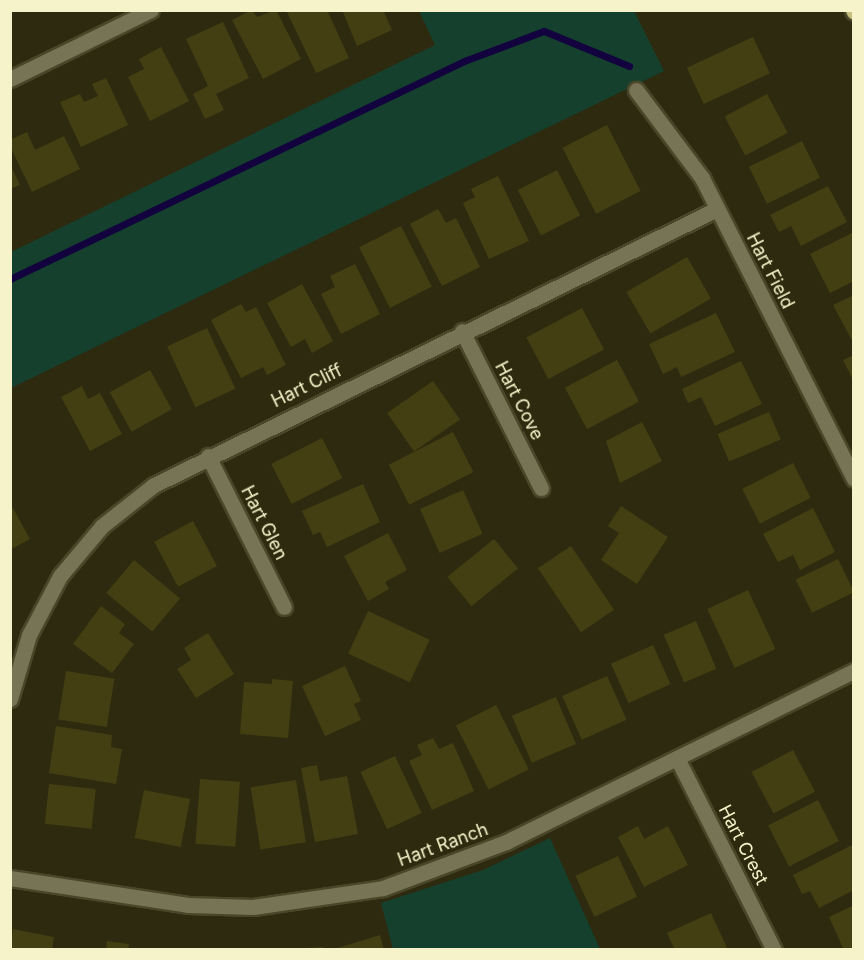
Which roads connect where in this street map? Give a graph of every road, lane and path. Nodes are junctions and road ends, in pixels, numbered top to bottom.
1 (151, 10) edge
2 (10, 79) edge
3 (636, 90) dead end
4 (717, 209) junction
5 (462, 331) junction
6 (208, 456) junction
7 (854, 479) edge
8 (541, 488) dead end
9 (285, 607) dead end
10 (854, 672) edge
11 (10, 699) edge
12 (677, 758) junction
13 (10, 878) edge
14 (774, 950) edge

1 - 2 street
3 - 4 street, Hart Field
4 - 5 street, Hart Cliff
4 - 7 street, Hart Field
5 - 6 street, Hart Cliff
5 - 8 street, Hart Cove
6 - 9 street, Hart Glen
6 - 11 street, Hart Cliff
10 - 12 street, Hart Ranch
12 - 13 street, Hart Ranch
12 - 14 street, Hart Crest

